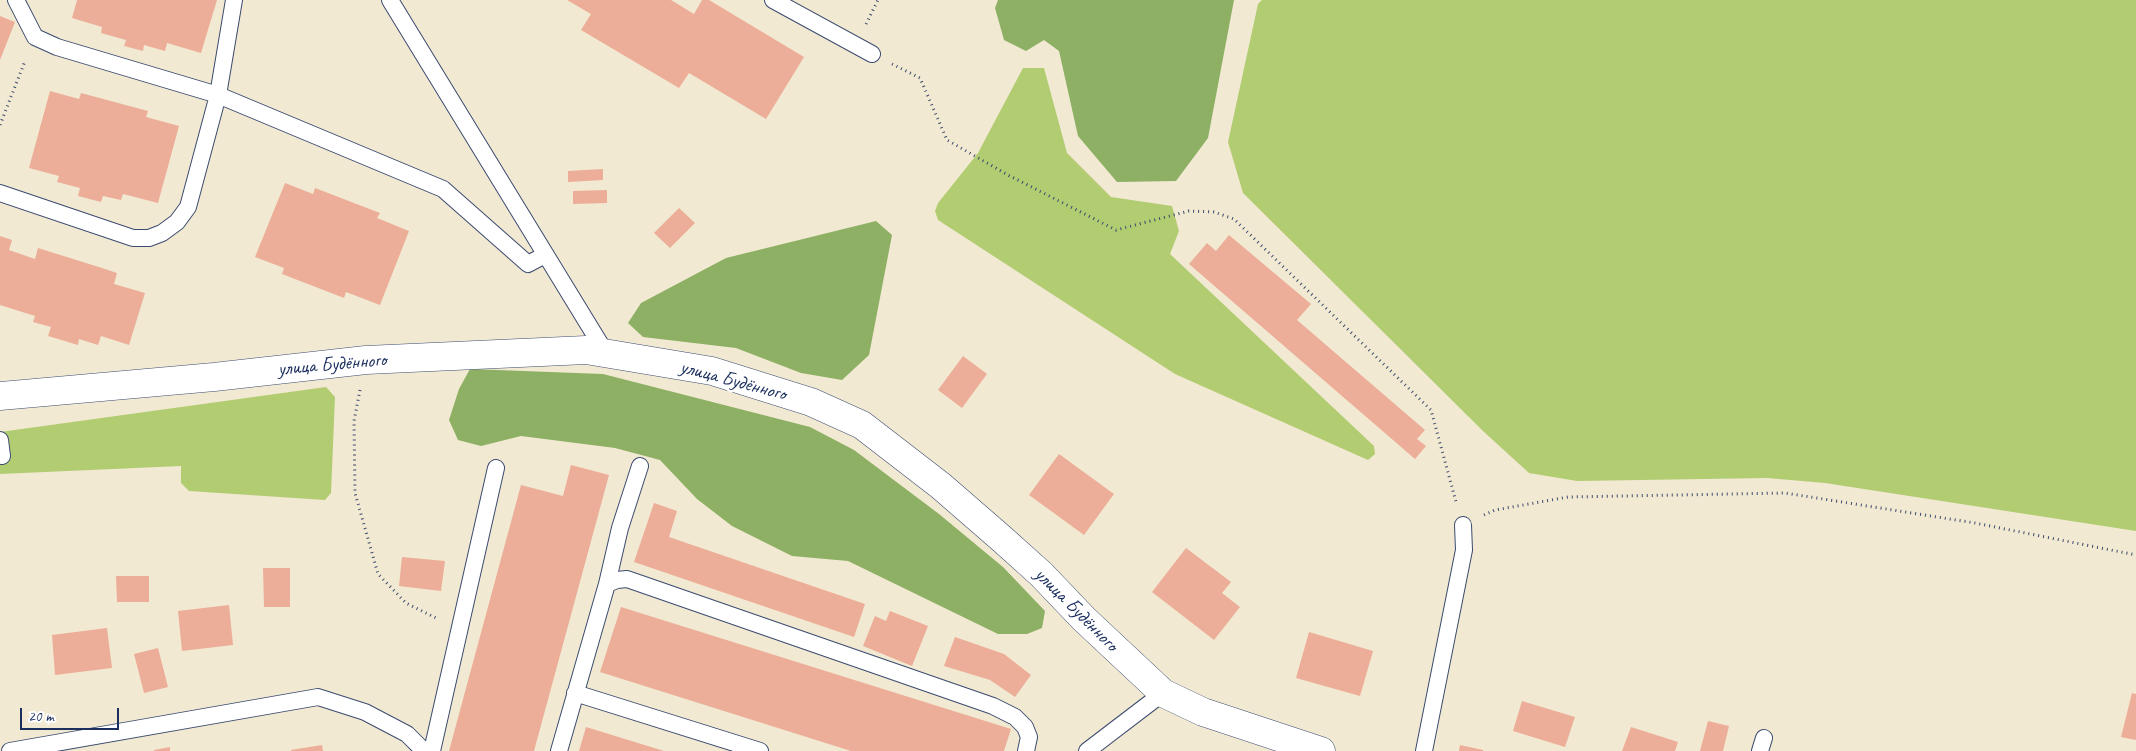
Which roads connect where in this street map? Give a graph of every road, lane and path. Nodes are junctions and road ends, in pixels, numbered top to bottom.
1 (16, 0) edge
2 (234, 0) edge
3 (390, 0) edge
4 (773, 0) edge
5 (872, 54) joint
6 (16, 80) dead end
7 (218, 95) junction
8 (0, 125) edge
9 (0, 193) edge
10 (545, 256) junction
11 (607, 354) junction
12 (366, 360) junction
13 (0, 396) edge
14 (640, 466) dead end
15 (496, 468) dead end
16 (1463, 525) junction
17 (2136, 555) edge
18 (607, 584) junction
19 (460, 631) junction
20 (575, 693) junction
21 (1163, 693) junction
22 (10, 751) edge
23 (424, 751) edge
24 (432, 751) edge
25 (559, 751) edge
26 (760, 751) edge
27 (1026, 751) edge
28 (1087, 751) edge
29 (1321, 751) edge
30 (1424, 751) edge

1 - 7 lane
2 - 7 lane
3 - 10 lane
4 - 5 lane
5 - 16 path
6 - 8 path
7 - 9 lane
7 - 10 lane
10 - 11 lane
11 - 12 street, улица Будённого
11 - 21 street, улица Будённого
12 - 13 street, улица Будённого
12 - 19 path
14 - 18 lane
15 - 19 lane
16 - 17 path
16 - 30 lane
18 - 20 lane
18 - 27 lane
19 - 24 lane
20 - 25 lane
20 - 26 lane
21 - 28 lane
21 - 29 street, улица Будённого
22 - 23 lane

